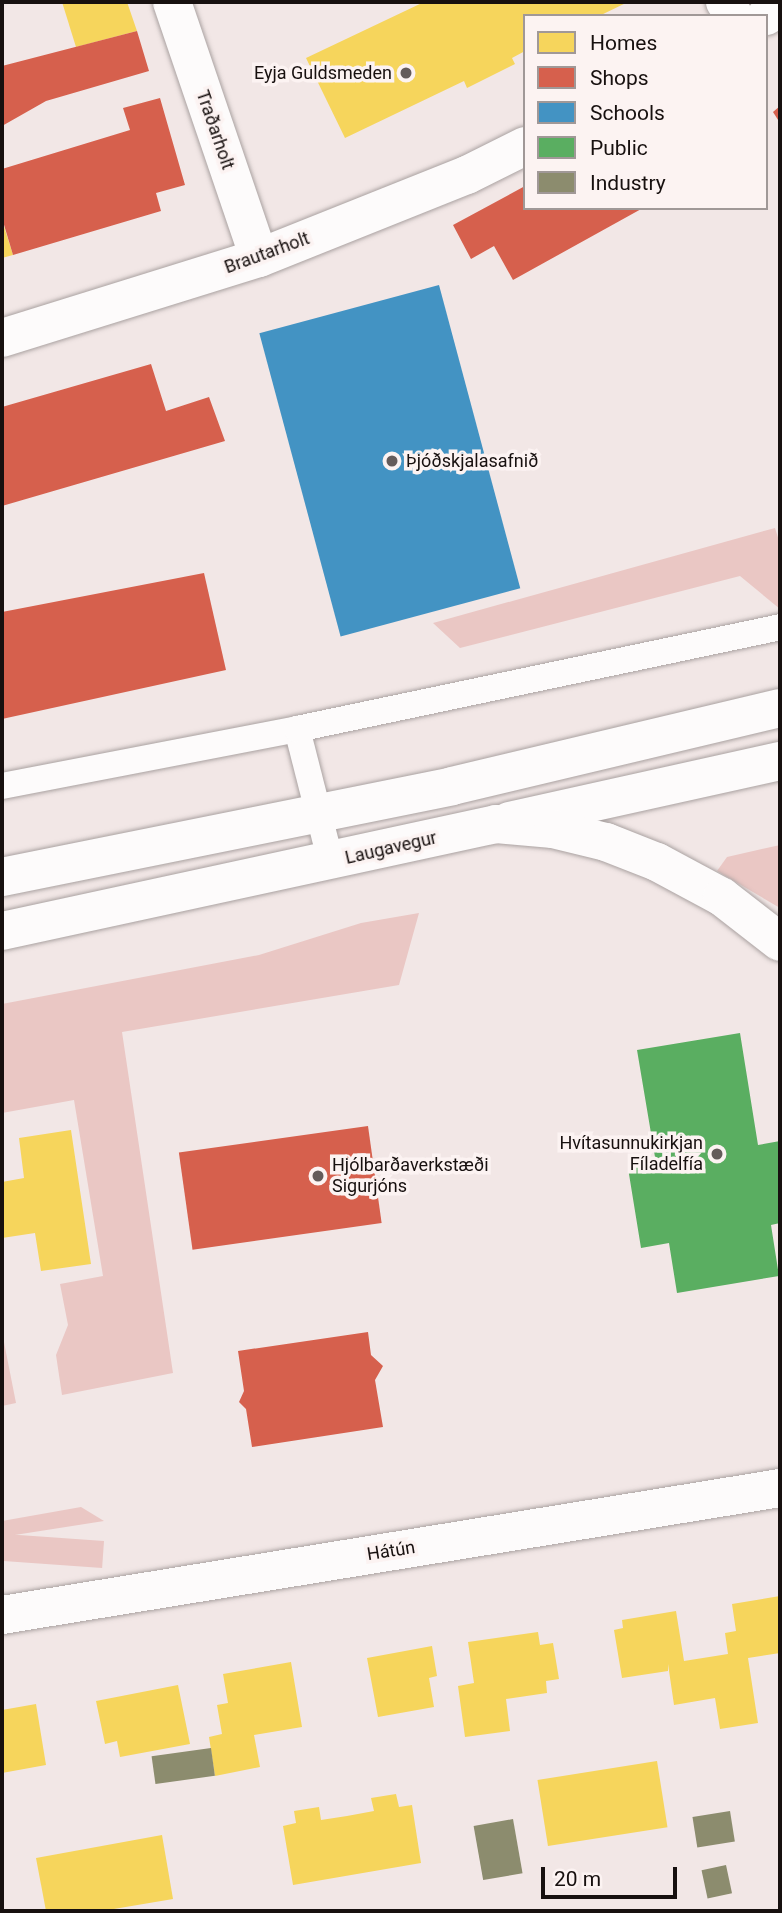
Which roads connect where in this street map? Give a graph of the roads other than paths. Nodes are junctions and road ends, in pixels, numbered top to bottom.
1 (172, 2) edge
2 (523, 147) edge
3 (259, 258) junction
4 (2, 338) edge
5 (780, 627) edge
6 (780, 708) edge
7 (297, 729) junction
8 (780, 761) edge
9 (2, 786) edge
10 (319, 815) junction
11 (496, 824) junction
12 (331, 862) junction
13 (2, 877) edge
14 (2, 931) edge
15 (780, 942) edge
16 (780, 1488) edge
17 (2, 1615) edge

1 - 3 street, Traðarholt
2 - 3 street, Brautarholt
3 - 4 street, Brautarholt
5 - 7 lane
6 - 10 street
7 - 9 lane
7 - 10 lane
8 - 11 street, Laugavegur
10 - 12 lane
10 - 13 street
11 - 12 street, Laugavegur
11 - 15 street
12 - 14 street, Laugavegur
16 - 17 street, Hátún

